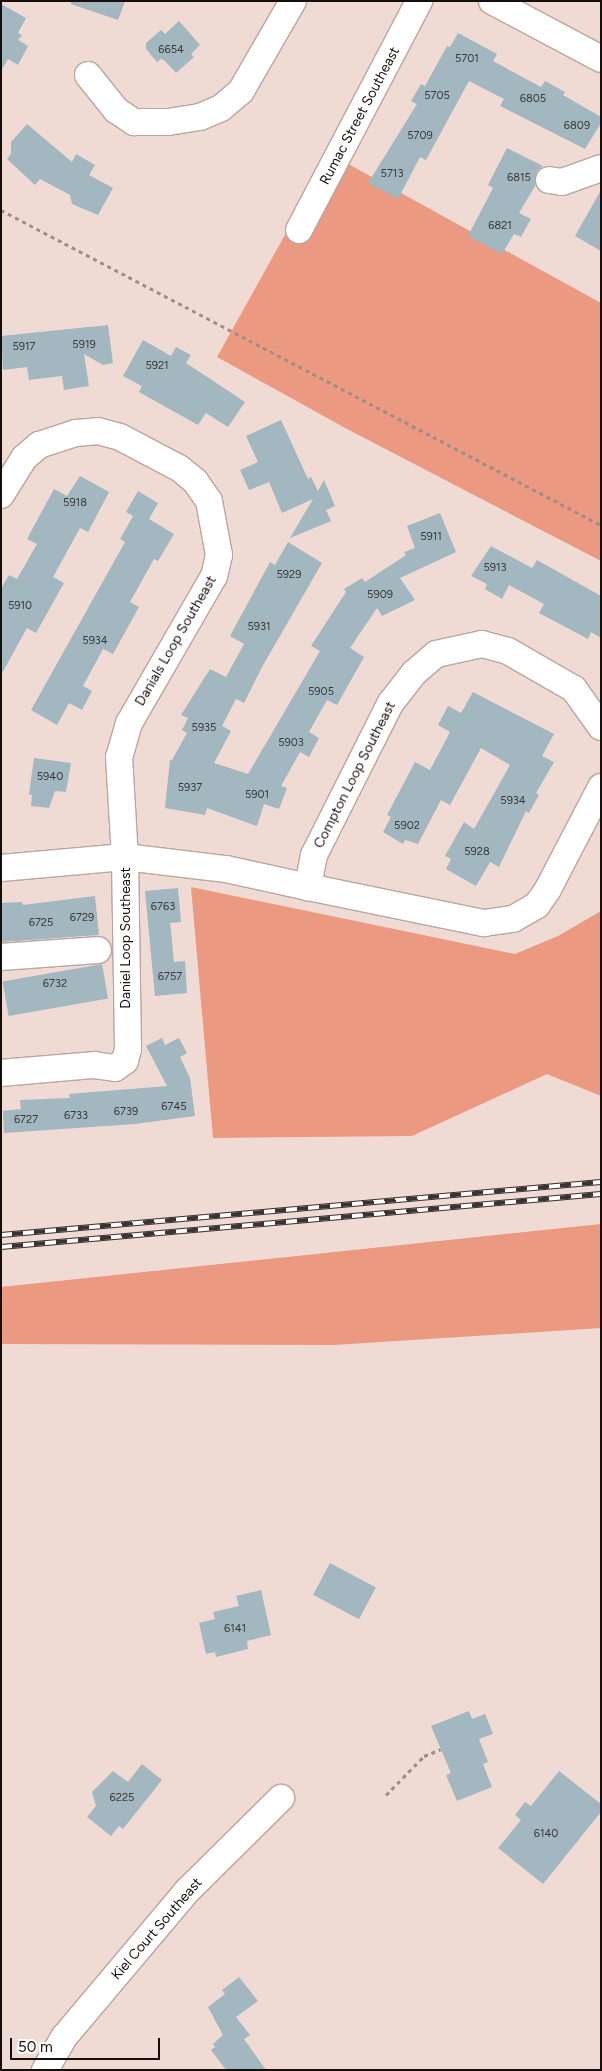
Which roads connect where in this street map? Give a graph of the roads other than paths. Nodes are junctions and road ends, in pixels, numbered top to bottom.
1 (293, 1) edge
2 (419, 1) edge
3 (492, 1) edge
4 (601, 59) edge
5 (88, 75) dead end
6 (601, 168) edge
7 (549, 180) dead end
8 (299, 230) dead end
9 (1, 495) edge
10 (601, 727) edge
11 (601, 787) edge
12 (125, 857) junction
13 (1, 868) edge
14 (308, 886) junction
15 (98, 950) dead end
16 (1, 957) edge
17 (1, 1073) edge
18 (281, 1798) dead end
19 (45, 2070) edge

1 - 5 street
2 - 8 street, Rumac Street Southeast
3 - 4 street
6 - 7 street
9 - 12 street, Danials Loop Southeast
10 - 14 street, Compton Loop Southeast
11 - 14 street
12 - 13 street
12 - 14 street
12 - 17 street, Daniel Loop Southeast
15 - 16 street
18 - 19 street, Kiel Court Southeast

